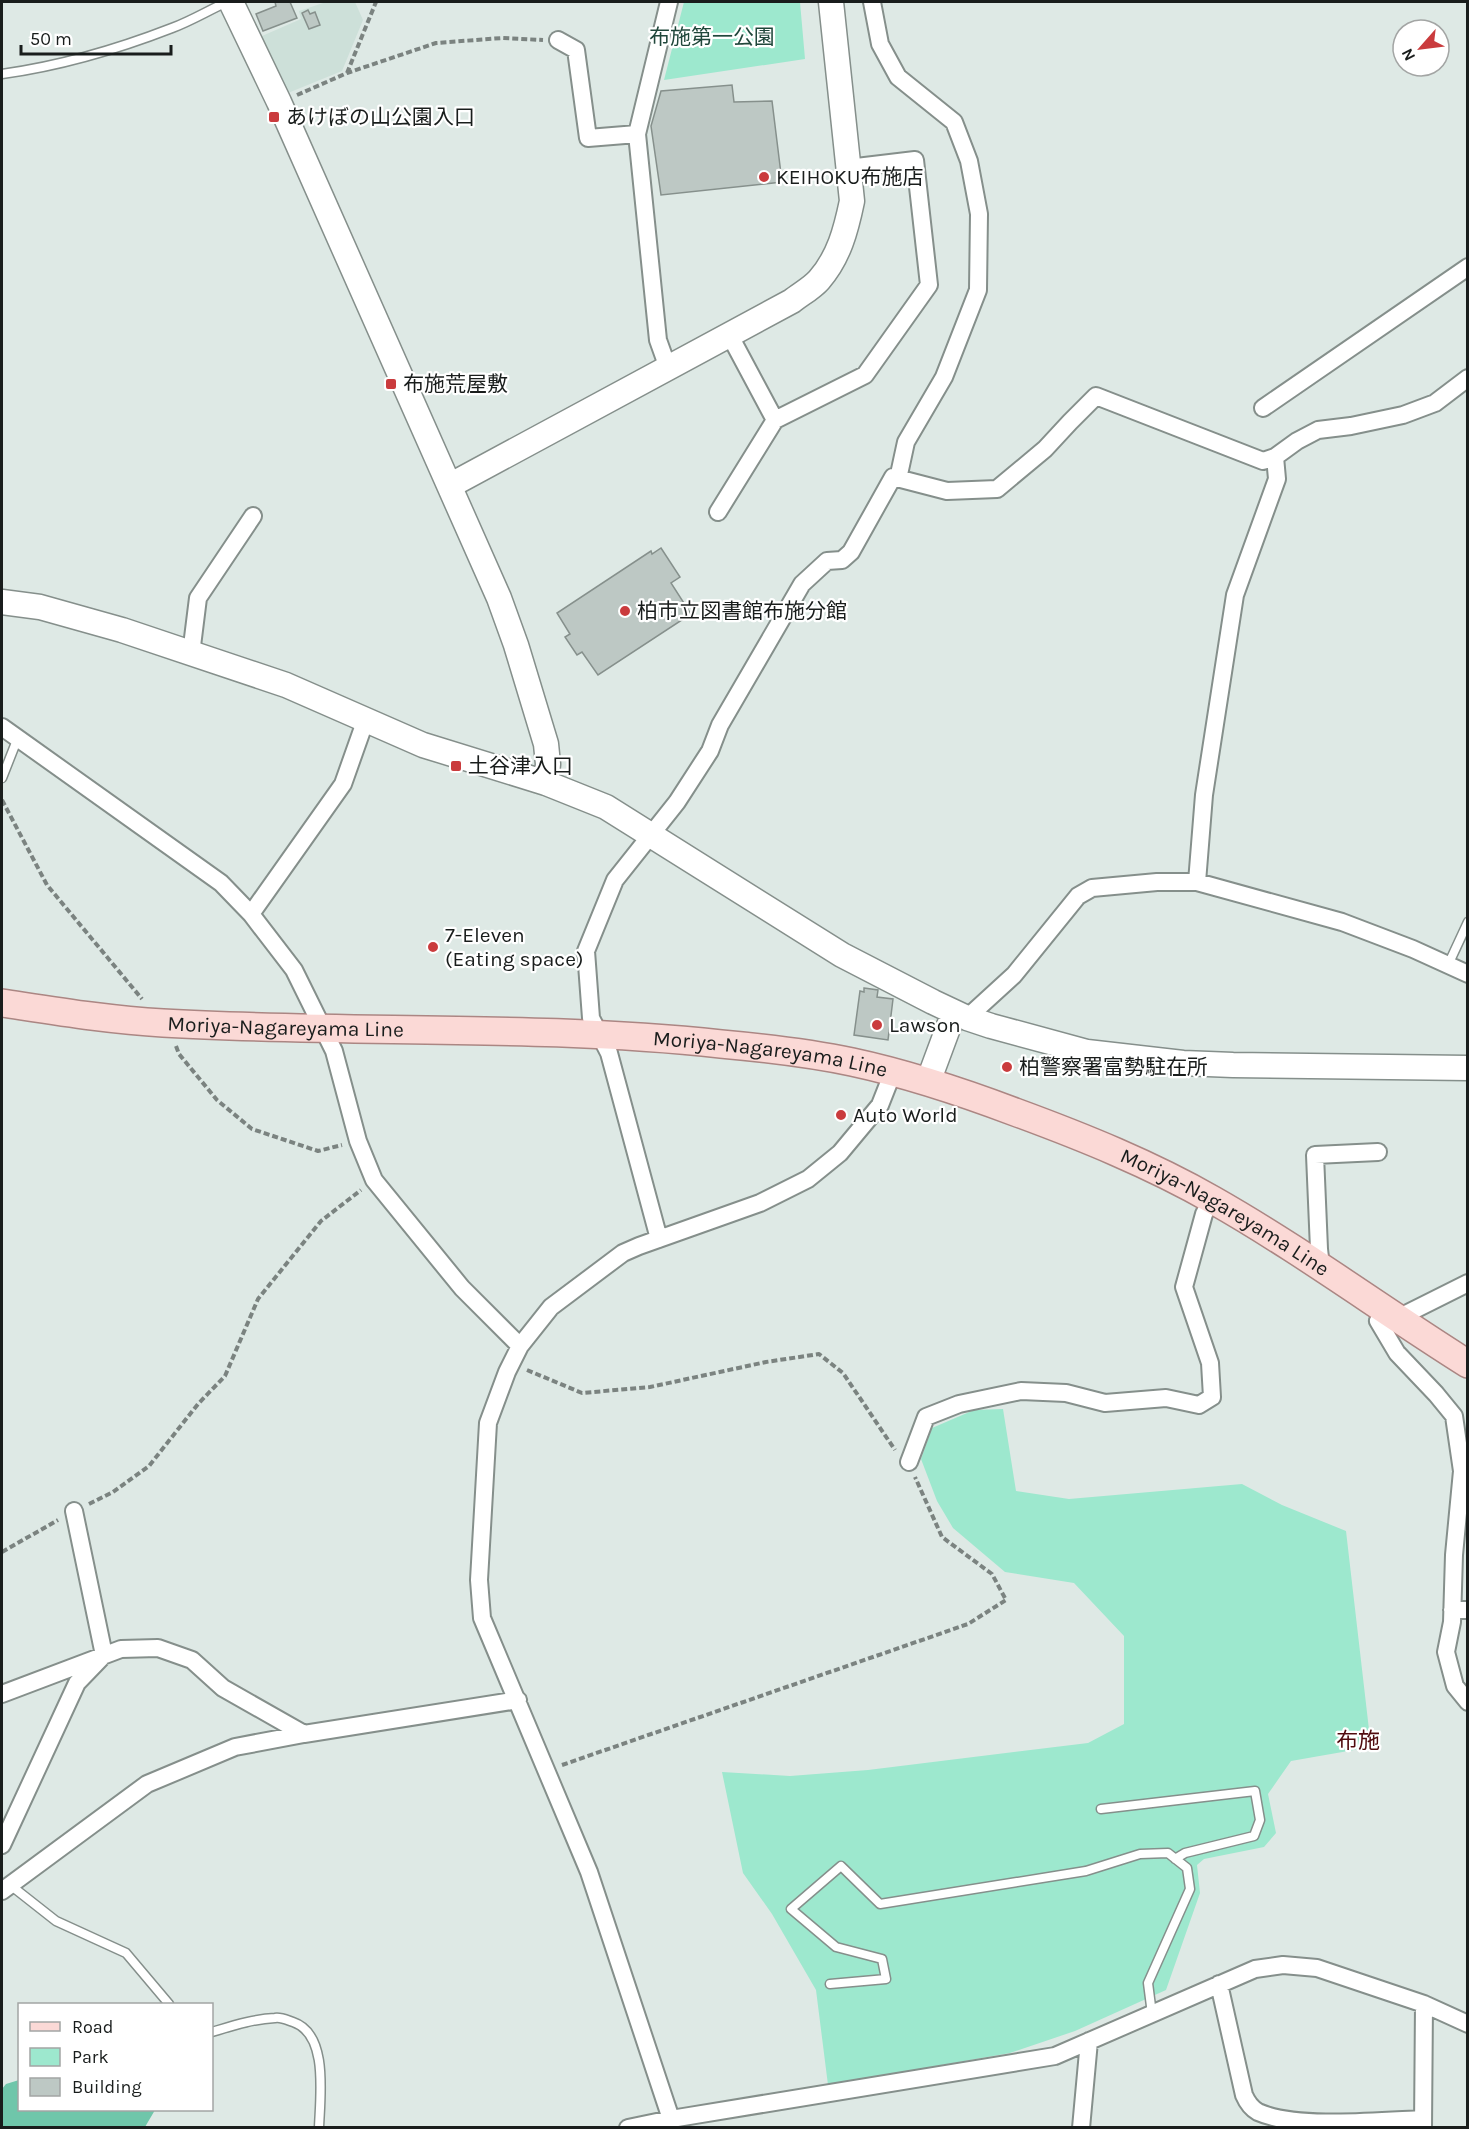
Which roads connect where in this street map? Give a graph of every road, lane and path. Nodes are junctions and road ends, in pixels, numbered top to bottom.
1 (229, 2) edge
2 (376, 2) edge
3 (669, 2) edge
4 (831, 2) edge
5 (872, 2) edge
6 (558, 40) joint
7 (347, 73) junction
8 (2, 74) edge
9 (279, 102) junction
10 (637, 134) junction
11 (849, 168) junction
12 (1467, 267) edge
13 (729, 334) junction
14 (668, 368) junction
15 (1467, 378) edge
16 (1263, 408) dead end
17 (776, 420) junction
18 (1275, 457) junction
19 (898, 479) junction
20 (451, 485) junction
21 (718, 512) dead end
22 (253, 516) dead end
23 (2, 602) edge
24 (191, 654) junction
25 (366, 719) junction
26 (2, 727) edge
27 (17, 740) junction
28 (2, 778) edge
29 (546, 783) junction
30 (652, 835) junction
31 (1197, 882) junction
32 (251, 914) junction
33 (1467, 922) edge
34 (1448, 965) junction
35 (1467, 974) edge
36 (2, 1003) edge
37 (961, 1015) junction
38 (323, 1028) junction
39 (600, 1035) junction
40 (1467, 1068) edge
41 (893, 1072) junction
42 (928, 1082) junction
43 (1378, 1152) dead end
44 (374, 1180) junction
45 (1212, 1199) junction
46 (659, 1239) junction
47 (1321, 1266) junction
48 (1467, 1283) edge
49 (1392, 1314) junction
50 (520, 1346) junction
51 (512, 1364) junction
52 (1467, 1364) edge
53 (909, 1462) junction
54 (74, 1511) junction
55 (2, 1552) edge
56 (1460, 1610) edge
57 (104, 1655) junction
58 (2, 1694) edge
59 (518, 1700) junction
60 (1467, 1702) edge
61 (304, 1734) junction
62 (547, 1770) junction
63 (1101, 1809) dead end
64 (2, 1845) edge
65 (1175, 1859) junction
66 (5, 1888) edge
67 (830, 1984) dead end
68 (1219, 1984) junction
69 (168, 2003) edge
70 (1424, 2004) junction
71 (1152, 2014) junction
72 (1467, 2024) edge
73 (213, 2032) edge
74 (1089, 2042) junction
75 (672, 2123) edge
76 (1423, 2123) edge
77 (1312, 2126) edge
78 (320, 2127) edge
79 (627, 2127) edge
80 (1081, 2127) edge

1 - 8 lane
1 - 9 street
2 - 7 path
3 - 10 street
4 - 11 street
5 - 19 street
6 - 7 path
6 - 10 street
7 - 9 path
9 - 20 street
10 - 14 street
11 - 13 street
11 - 17 street
12 - 16 street
13 - 14 street
13 - 17 street
14 - 20 street
15 - 18 street
17 - 21 street
18 - 19 street
18 - 31 street
19 - 30 street
20 - 29 street
22 - 24 street
23 - 24 street
24 - 25 street
25 - 29 street
25 - 32 street
26 - 27 street
27 - 28 lane
27 - 32 street
29 - 30 street
30 - 37 street
30 - 39 street
31 - 34 street
31 - 37 street
32 - 38 street
33 - 34 lane
34 - 35 street
36 - 38 main road, Moriya-Nagareyama Line
37 - 40 street
37 - 42 street
38 - 39 main road, Moriya-Nagareyama Line
38 - 44 street
39 - 41 main road, Moriya-Nagareyama Line
39 - 46 street
41 - 42 main road, Moriya-Nagareyama Line
41 - 46 street
42 - 45 main road, Moriya-Nagareyama Line
43 - 47 street
44 - 50 street
44 - 54 path
45 - 47 main road, Moriya-Nagareyama Line
45 - 53 street
46 - 50 street
47 - 49 main road, Moriya-Nagareyama Line
48 - 49 street
49 - 52 main road, Moriya-Nagareyama Line
49 - 56 street
50 - 51 street
51 - 53 path
51 - 59 street
53 - 62 path
54 - 55 path
54 - 57 street
56 - 60 street
57 - 58 street
57 - 61 street
57 - 64 street
59 - 61 street
59 - 62 street
61 - 66 street
62 - 75 street
63 - 65 lane
65 - 67 lane
65 - 71 lane
66 - 69 lane
68 - 70 street
68 - 71 street
68 - 77 street
70 - 72 street
70 - 76 street
71 - 74 street
73 - 78 lane
74 - 75 street
74 - 80 street
75 - 79 street
76 - 77 street

